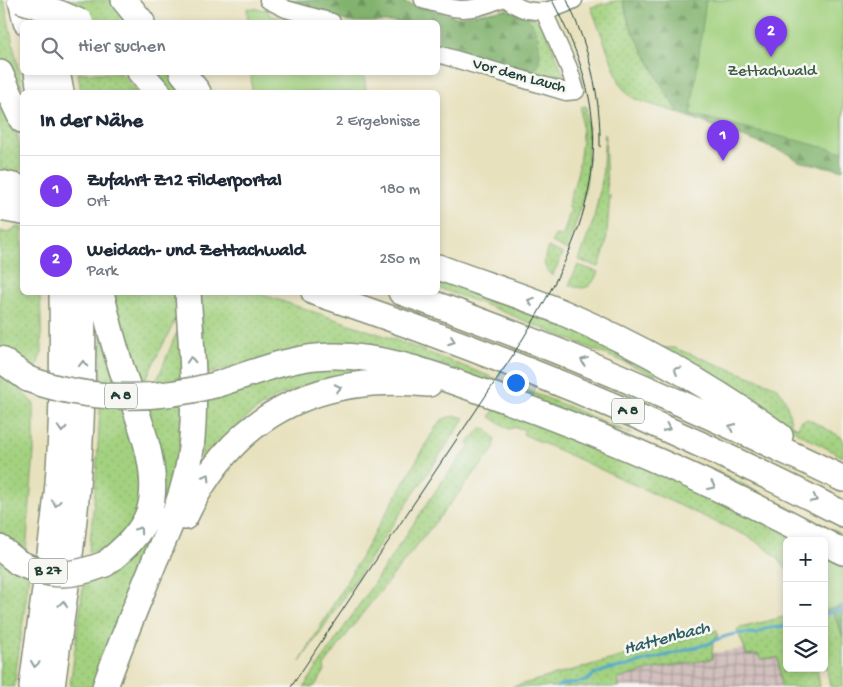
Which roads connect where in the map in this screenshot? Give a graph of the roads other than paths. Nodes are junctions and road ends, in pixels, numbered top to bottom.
1 (20, 0) edge
2 (42, 0) edge
3 (124, 0) edge
4 (138, 0) edge
5 (268, 0) edge
6 (423, 0) edge
7 (499, 0) edge
8 (508, 0) edge
9 (574, 0) edge
10 (544, 12) junction
11 (25, 20) edge
12 (47, 20) edge
13 (75, 20) edge
14 (140, 20) edge
15 (147, 20) edge
16 (325, 20) edge
17 (440, 55) edge
18 (0, 73) edge
19 (37, 75) edge
20 (58, 75) edge
21 (184, 75) edge
22 (40, 90) edge
23 (61, 90) edge
24 (196, 90) edge
25 (20, 116) edge
26 (0, 183) edge
27 (20, 188) edge
28 (0, 208) edge
29 (20, 212) edge
30 (440, 268) edge
31 (62, 295) edge
32 (82, 295) edge
33 (102, 295) edge
34 (188, 295) edge
35 (322, 295) edge
36 (409, 295) edge
37 (0, 359) edge
38 (0, 367) edge
39 (28, 379) junction
40 (479, 391) junction
41 (808, 461) junction
42 (843, 479) edge
43 (843, 514) edge
44 (815, 537) edge
45 (828, 544) edge
46 (843, 552) edge
47 (9, 555) edge
48 (156, 560) junction
49 (32, 687) edge
50 (52, 687) edge
51 (105, 687) edge

1 - 11 highway
1 - 13 highway, bridge
2 - 12 highway
3 - 14 highway
4 - 15 highway
5 - 16 street
6 - 7 street
8 - 10 street
9 - 10 street
10 - 17 street, Vor dem Lauch
18 - 25 highway
19 - 22 highway
20 - 23 highway
21 - 24 highway
26 - 27 highway
28 - 29 highway
41 -> 30 highway, A 8
31 -> 49 highway, B 27
50 -> 32 highway, B 27
47 -> 33 highway, bridge
48 -> 34 highway
35 -> 43 highway, A 8
41 -> 36 highway, A 8
37 - 39 highway
38 - 39 highway, A 8
39 - 40 highway, A 8, bridge
40 -> 44 highway, A 8
48 -> 40 highway
41 - 42 highway, A 8
45 - 46 highway, A 8
48 - 51 highway

